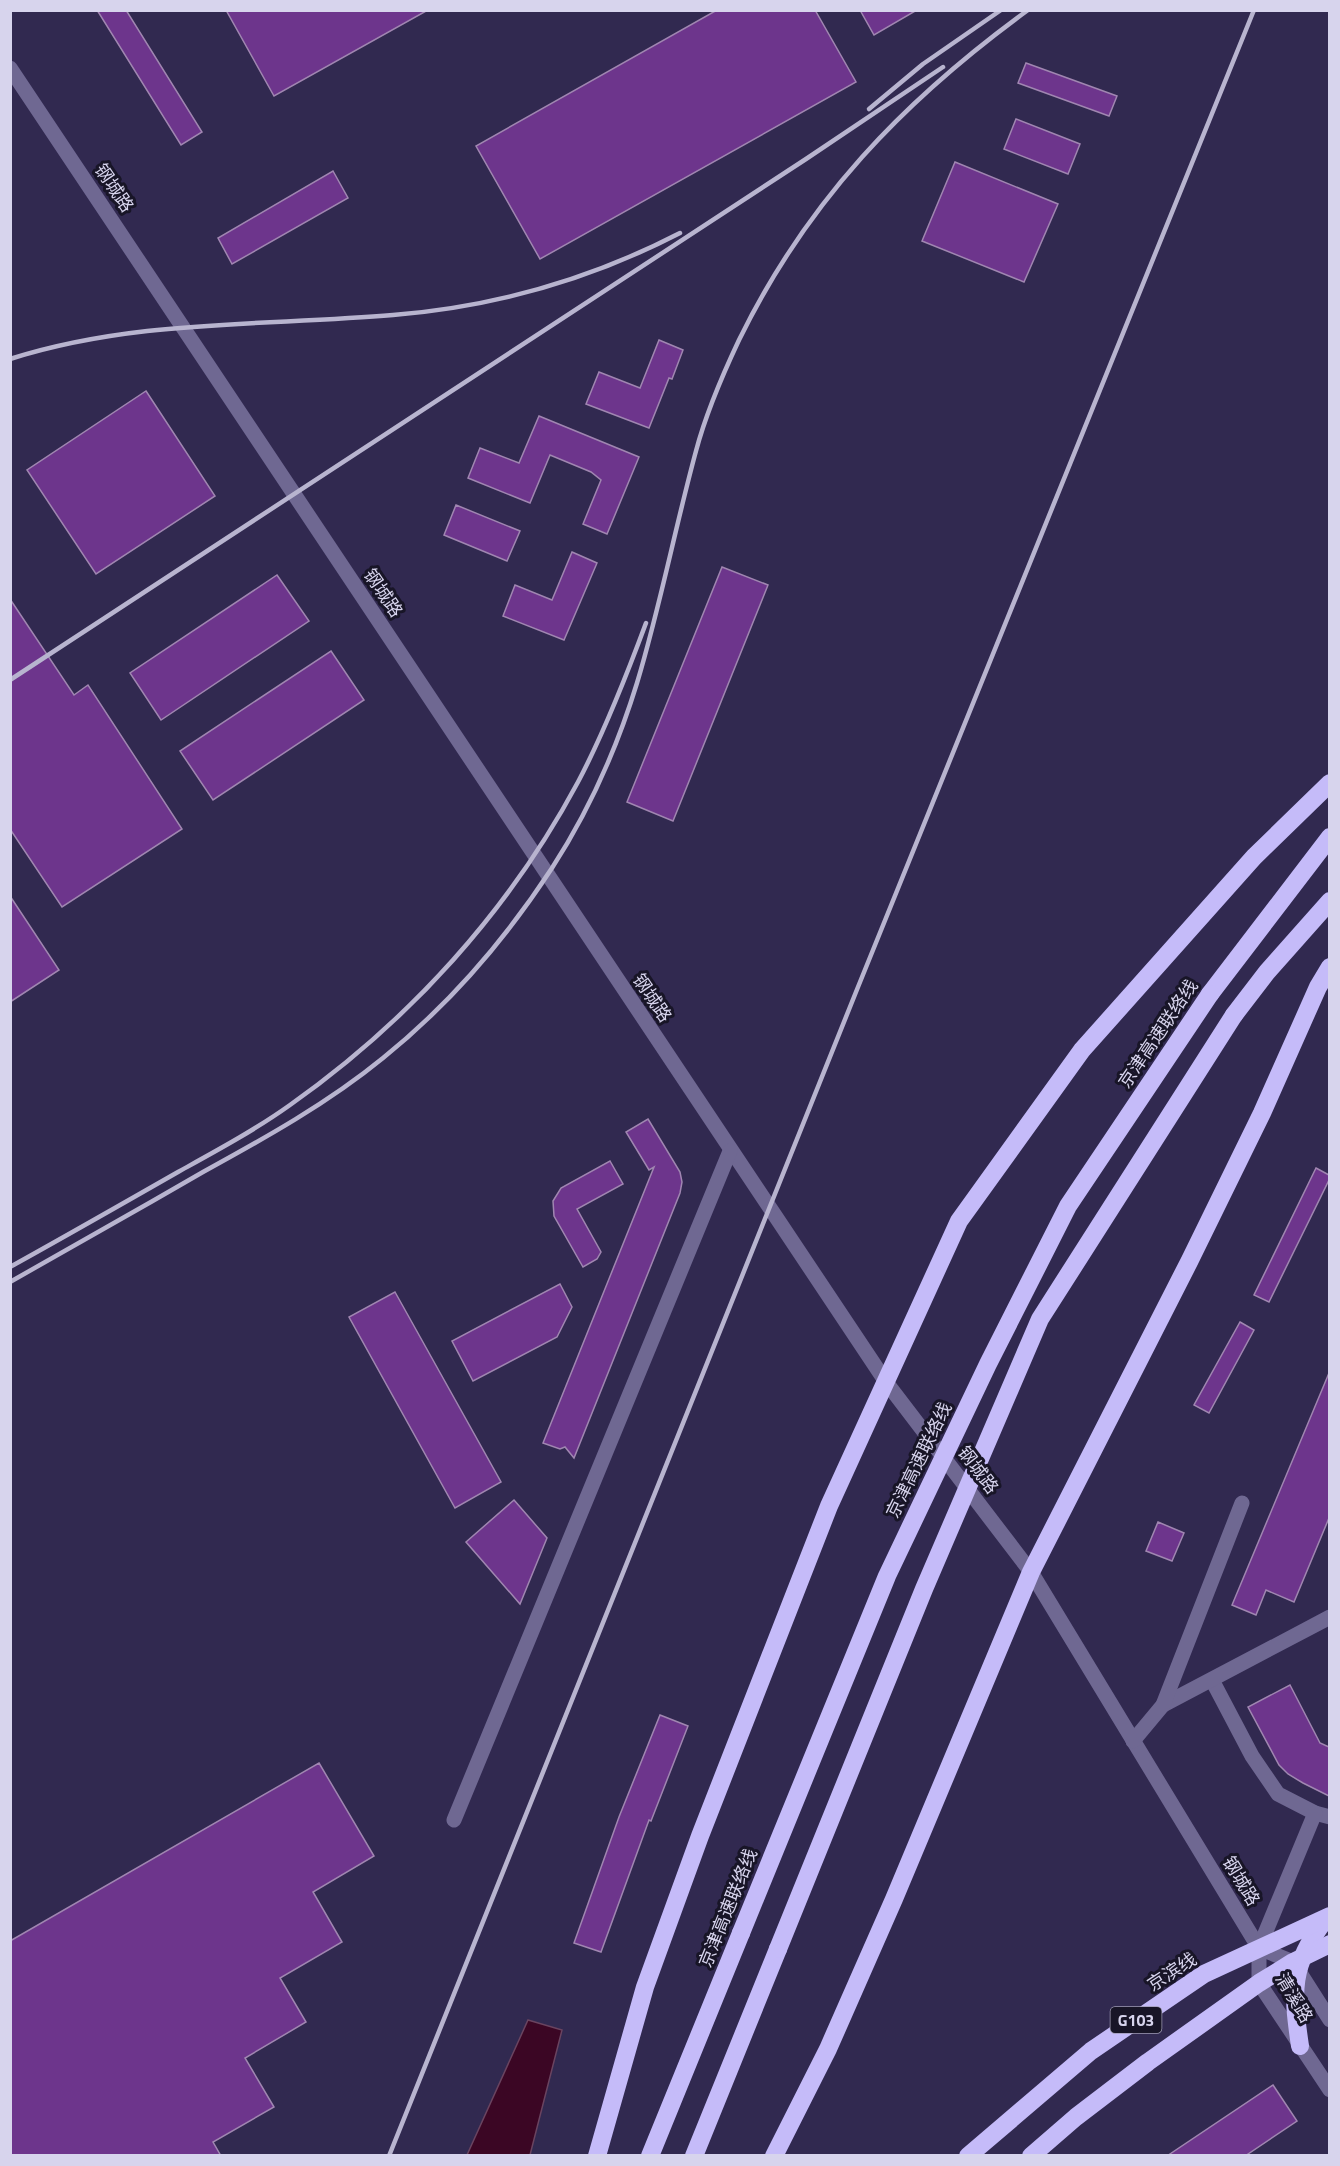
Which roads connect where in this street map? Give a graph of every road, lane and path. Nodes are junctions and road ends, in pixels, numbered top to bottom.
1 (10, 68) edge
2 (1329, 783) edge
3 (1329, 837) edge
4 (1329, 901) edge
5 (1329, 967) edge
6 (730, 1151) junction
7 (886, 1382) junction
8 (1242, 1503) dead end
9 (1031, 1572) junction
10 (1329, 1617) edge
11 (1212, 1680) junction
12 (1163, 1705) junction
13 (1133, 1741) junction
14 (1322, 1815) edge
15 (454, 1820) dead end
16 (1328, 1917) edge
17 (1329, 1944) edge
18 (1259, 1948) junction
19 (1297, 1964) junction
20 (1259, 1983) junction
21 (1329, 2020) edge
22 (1300, 2046) junction
23 (1329, 2091) edge
24 (597, 2156) edge
25 (650, 2156) edge
26 (694, 2156) edge
27 (774, 2156) edge
28 (968, 2156) edge
29 (1032, 2156) edge

1 - 6 street, 钢城路
2 - 7 highway
3 - 25 highway, 京津高速联络线, bridge
4 - 26 highway, bridge
5 - 9 highway
6 - 7 street, 钢城路
6 - 15 street
7 - 9 street, 钢城路
7 - 24 highway
8 - 12 street
9 - 13 street, 钢城路
9 - 27 highway
10 - 11 street
11 - 12 street
11 - 14 street
12 - 13 street
13 - 18 street, 钢城路
14 - 18 street
16 - 18 highway, 京滨线 / G103
16 - 19 highway
17 - 19 highway, G103
18 - 19 street, 清溪路
18 - 20 street, 清溪路
18 - 28 highway, 京滨线 / G103
19 - 20 highway, G103
19 - 21 street, 清溪路
19 - 22 highway
20 - 22 street, 清溪路
20 - 29 highway, G103
22 - 23 street, 清溪路

